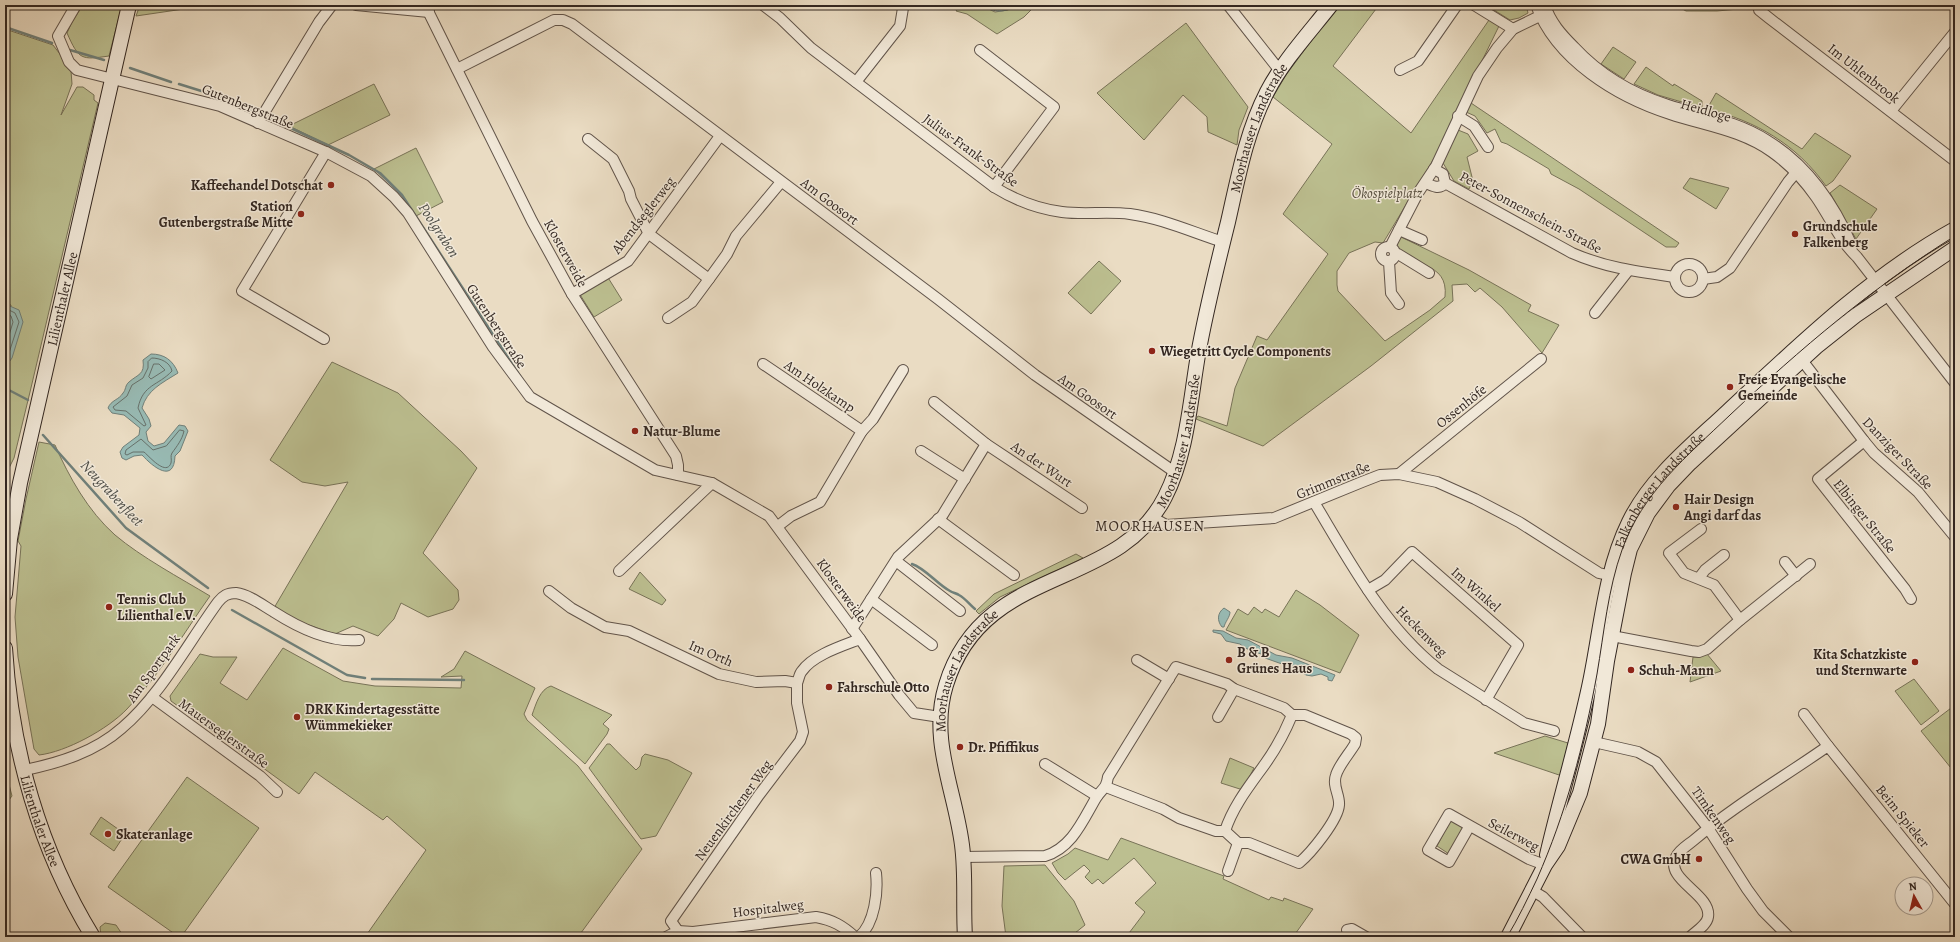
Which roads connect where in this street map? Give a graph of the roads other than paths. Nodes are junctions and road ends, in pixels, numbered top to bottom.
1 (76, 5) edge
2 (129, 5) edge
3 (332, 5) edge
4 (356, 5) edge
5 (763, 5) edge
6 (1228, 5) edge
7 (1331, 5) edge
8 (1458, 5) edge
9 (1474, 5) edge
10 (1536, 5) edge
11 (1759, 5) edge
12 (903, 8) dead end
13 (427, 9) edge
14 (1544, 11) edge
15 (1513, 29) junction
16 (1955, 32) edge
17 (980, 50) dead end
18 (457, 69) junction
19 (1400, 70) dead end
20 (1280, 71) junction
21 (112, 79) junction
22 (856, 82) junction
23 (1891, 111) junction
24 (1458, 116) junction
25 (258, 123) junction
26 (720, 136) junction
27 (588, 139) dead end
28 (1488, 147) dead end
29 (326, 152) junction
30 (1955, 161) edge
31 (1434, 169) junction
32 (1798, 170) junction
33 (781, 182) junction
34 (1426, 183) junction
35 (1445, 183) junction
36 (994, 188) junction
37 (1955, 229) edge
38 (1399, 230) junction
39 (649, 234) junction
40 (1422, 240) dead end
41 (1223, 242) junction
42 (1955, 248) edge
43 (1392, 254) junction
44 (1628, 271) junction
45 (1429, 273) dead end
46 (1675, 277) junction
47 (1703, 279) junction
48 (709, 280) junction
49 (1875, 281) junction
50 (572, 294) junction
51 (1886, 295) junction
52 (1399, 304) dead end
53 (1596, 313) dead end
54 (668, 318) dead end
55 (324, 339) dead end
56 (1798, 355) junction
57 (1541, 359) dead end
58 (763, 364) dead end
59 (903, 370) dead end
60 (1955, 383) edge
61 (934, 402) dead end
62 (862, 431) junction
63 (1864, 441) junction
64 (986, 444) junction
65 (921, 451) dead end
66 (1176, 474) junction
67 (1399, 474) junction
68 (678, 475) junction
69 (965, 479) junction
70 (712, 483) junction
71 (1314, 502) junction
72 (1082, 508) dead end
73 (1152, 517) junction
74 (938, 519) junction
75 (778, 526) junction
76 (1701, 529) dead end
77 (1955, 537) edge
78 (1724, 555) dead end
79 (896, 560) junction
80 (1784, 562) dead end
81 (1810, 564) dead end
82 (619, 571) dead end
83 (1014, 575) dead end
84 (1796, 576) junction
85 (1616, 577) junction
86 (1699, 578) junction
87 (1368, 590) junction
88 (549, 591) dead end
89 (5, 594) edge
90 (871, 599) junction
91 (1911, 599) dead end
92 (960, 611) dead end
93 (1740, 620) junction
94 (852, 629) junction
95 (1612, 636) junction
96 (860, 639) junction
97 (360, 640) dead end
98 (932, 645) dead end
99 (5, 648) edge
100 (1137, 660) dead end
101 (1169, 679) junction
102 (797, 683) junction
103 (1234, 689) junction
104 (152, 697) junction
105 (1486, 700) junction
106 (1804, 714) dead end
107 (1292, 715) junction
108 (940, 717) junction
109 (1218, 717) dead end
110 (1554, 731) dead end
111 (1594, 742) junction
112 (1828, 746) junction
113 (1045, 764) dead end
114 (25, 770) junction
115 (1106, 787) junction
116 (277, 792) dead end
117 (1097, 796) junction
118 (1470, 827) junction
119 (1708, 828) junction
120 (1225, 831) junction
121 (1238, 843) junction
122 (963, 857) junction
123 (1545, 866) junction
124 (1228, 871) dead end
125 (876, 872) dead end
126 (1533, 891) junction
127 (1955, 904) edge
128 (1347, 930) dead end
129 (678, 931) junction
130 (93, 937) edge
131 (666, 937) edge
132 (854, 937) edge
133 (859, 937) edge
134 (965, 937) edge
135 (1366, 937) edge
136 (1508, 937) edge
137 (1582, 937) edge
138 (1690, 937) edge
139 (1789, 937) edge

1 - 21 street, Gutenbergstraße
2 - 21 street, Lilienthaler Allee
3 - 25 street
4 - 13 street
5 - 22 street, Julius-Frank-Straße
6 - 20 street
7 - 20 street, Moorhauser Landstraße
8 - 19 street
9 - 15 street
10 - 14 street, Heidloge
11 - 23 street, Im Uhlenbrook
12 - 22 street
13 - 18 street, Klosterweide
14 - 15 street
14 - 32 street, Heidloge
15 - 24 street
16 - 23 street
17 - 36 street
18 - 26 street, Am Goosort
18 - 50 street, Klosterweide
20 - 41 street, Moorhauser Landstraße
21 - 25 street, Gutenbergstraße
21 - 89 street, Lilienthaler Allee
22 - 36 street, Julius-Frank-Straße
23 - 30 street, Im Uhlenbrook
24 - 28 street
24 - 31 street
25 - 29 street, Gutenbergstraße
26 - 33 street, Am Goosort
26 - 39 street, Abendseglerweg
27 - 39 street
29 - 55 street
29 - 68 street, Gutenbergstraße
31 - 34 street
31 - 35 street
32 - 47 street
32 - 49 street, Heidloge
33 - 48 street
33 - 66 street, Am Goosort
34 - 35 street
34 - 38 street
35 - 44 street, Peter-Sonnenschein-Straße
36 - 41 street, Julius-Frank-Straße
37 - 49 street, Falkenberger Landstraße
38 - 40 street
38 - 43 street
39 - 48 street
39 - 50 street, Abendseglerweg
41 - 66 street, Moorhauser Landstraße
42 - 51 street, Falkenberger Landstraße
43 - 45 street
43 - 52 street
44 - 46 street, Peter-Sonnenschein-Straße
44 - 53 street
46 - 47 street
46 - 47 street
48 - 54 street
49 - 51 street, Heidloge
49 - 56 street, Falkenberger Landstraße
50 - 68 street, Klosterweide
51 - 56 street, Falkenberger Landstraße
51 - 60 street, Heidloge
56 - 63 street, Danziger Straße
56 - 85 street, Falkenberger Landstraße
57 - 67 street, Ossenhöfe
58 - 62 street, Am Holzkamp
59 - 62 street, Am Holzkamp
61 - 64 street, An der Wurt
62 - 75 street, Am Holzkamp
63 - 77 street, Danziger Straße
63 - 91 street, Elbinger Straße
64 - 69 street
64 - 72 street, An der Wurt
65 - 69 street
66 - 73 street, Moorhauser Landstraße
67 - 71 street, Grimmstraße
67 - 85 street, Grimmstraße
68 - 70 street, Klosterweide
69 - 74 street
70 - 75 street, Klosterweide
70 - 82 street
71 - 73 street, Grimmstraße
71 - 87 street, Heckenweg
73 - 108 street, Moorhauser Landstraße
74 - 79 street
74 - 83 street
75 - 94 street, Klosterweide
76 - 86 street
78 - 86 street
79 - 90 street
79 - 92 street
80 - 84 street
81 - 84 street
84 - 93 street
85 - 95 street, Falkenberger Landstraße
85 - 123 street, Falkenberger Landstraße
86 - 93 street
87 - 105 street, Heckenweg
87 - 105 street, Im Winkel
88 - 102 street, Im Orth
90 - 94 street
90 - 98 street
93 - 95 street
94 - 96 street, Klosterweide
95 - 111 street, Falkenberger Landstraße
96 - 102 street
96 - 108 street, Klosterweide
97 - 104 street, Am Sportpark
99 - 114 street, Lilienthaler Allee
100 - 101 street
101 - 103 street
101 - 115 street
102 - 129 street, Neuenkirchener Weg
103 - 107 street
103 - 109 street
104 - 114 street, Am Sportpark
104 - 116 street, Mauerseglerstraße
105 - 110 street, Heckenweg
106 - 112 street, Beim Spieker
107 - 120 street
107 - 121 street
108 - 122 street, Moorhauser Landstraße
111 - 119 street, Timkenweg
111 - 123 street, Falkenberger Landstraße
112 - 119 street
112 - 127 street, Beim Spieker
113 - 117 street
114 - 130 street, Lilienthaler Allee
115 - 117 street
115 - 120 street
117 - 122 street
118 - 118 street, Seilerweg
118 - 123 street, Seilerweg
119 - 138 street
119 - 139 street, Timkenweg
120 - 121 street
121 - 124 street
122 - 134 street, Moorhauser Landstraße
123 - 126 street, Falkenberger Landstraße
125 - 133 street
126 - 136 street, Falkenberger Landstraße
126 - 137 street
128 - 135 street
129 - 131 street
129 - 132 street, Hospitalweg

